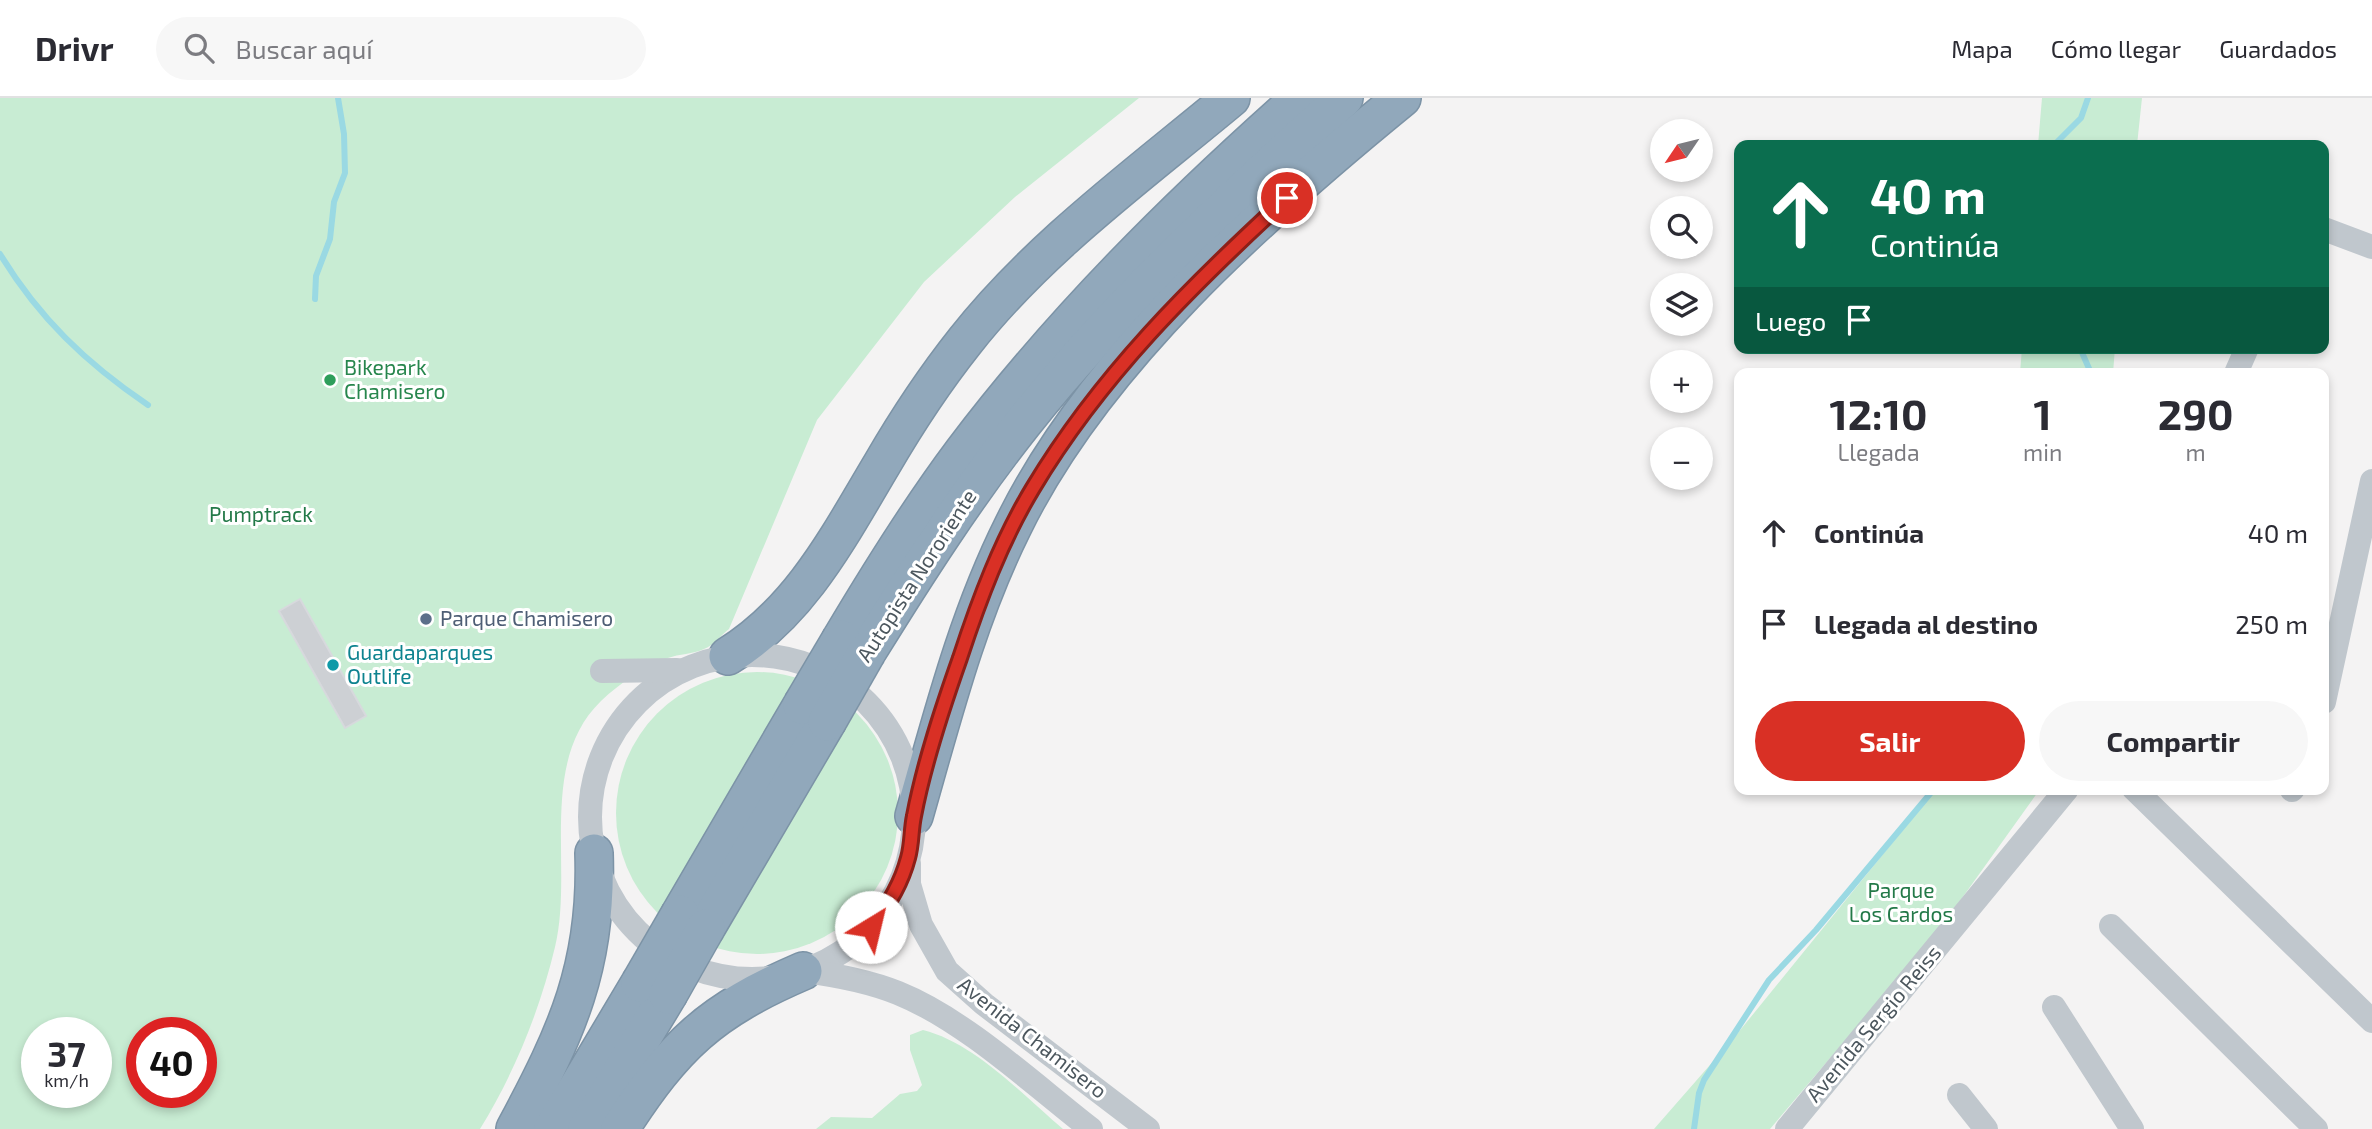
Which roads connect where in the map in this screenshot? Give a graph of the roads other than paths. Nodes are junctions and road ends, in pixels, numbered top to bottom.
1 (1231, 98) edge
2 (1300, 98) edge
3 (1344, 98) edge
4 (1402, 98) edge
5 (2329, 231) edge
6 (2372, 247) edge
7 (2372, 481) edge
8 (854, 645) junction
9 (728, 656) junction
10 (682, 670) junction
11 (602, 671) dead end
12 (2329, 679) edge
13 (2062, 795) edge
14 (2140, 795) edge
15 (914, 816) junction
16 (594, 853) junction
17 (909, 856) junction
18 (2111, 926) dead end
19 (803, 971) junction
20 (654, 989) junction
21 (2053, 1007) dead end
22 (2372, 1021) edge
23 (1959, 1095) dead end
24 (515, 1129) edge
25 (552, 1129) edge
26 (587, 1129) edge
27 (620, 1129) edge
28 (1091, 1129) edge
29 (1149, 1129) edge
30 (1787, 1129) edge
31 (1986, 1129) edge
32 (2132, 1129) edge
33 (2316, 1129) edge

1 - 9 highway
2 - 8 highway, Autopista Nororiente
3 - 8 highway, Autopista Nororiente
4 - 15 highway
5 - 6 street
7 - 12 street
8 - 20 highway, Autopista Nororiente, bridge
9 - 10 street
9 - 15 street
10 - 11 street
10 - 16 street
13 - 30 street, Avenida Sergio Reiss
14 - 22 street
15 - 17 street
16 - 19 street
16 - 24 highway
17 - 19 street
17 - 29 street, Avenida Chamisero
18 - 33 street
19 - 27 highway
19 - 28 street, Avenida Chamisero
20 - 25 highway, Autopista Nororiente
20 - 26 highway, Autopista Nororiente
21 - 32 street
23 - 31 street

